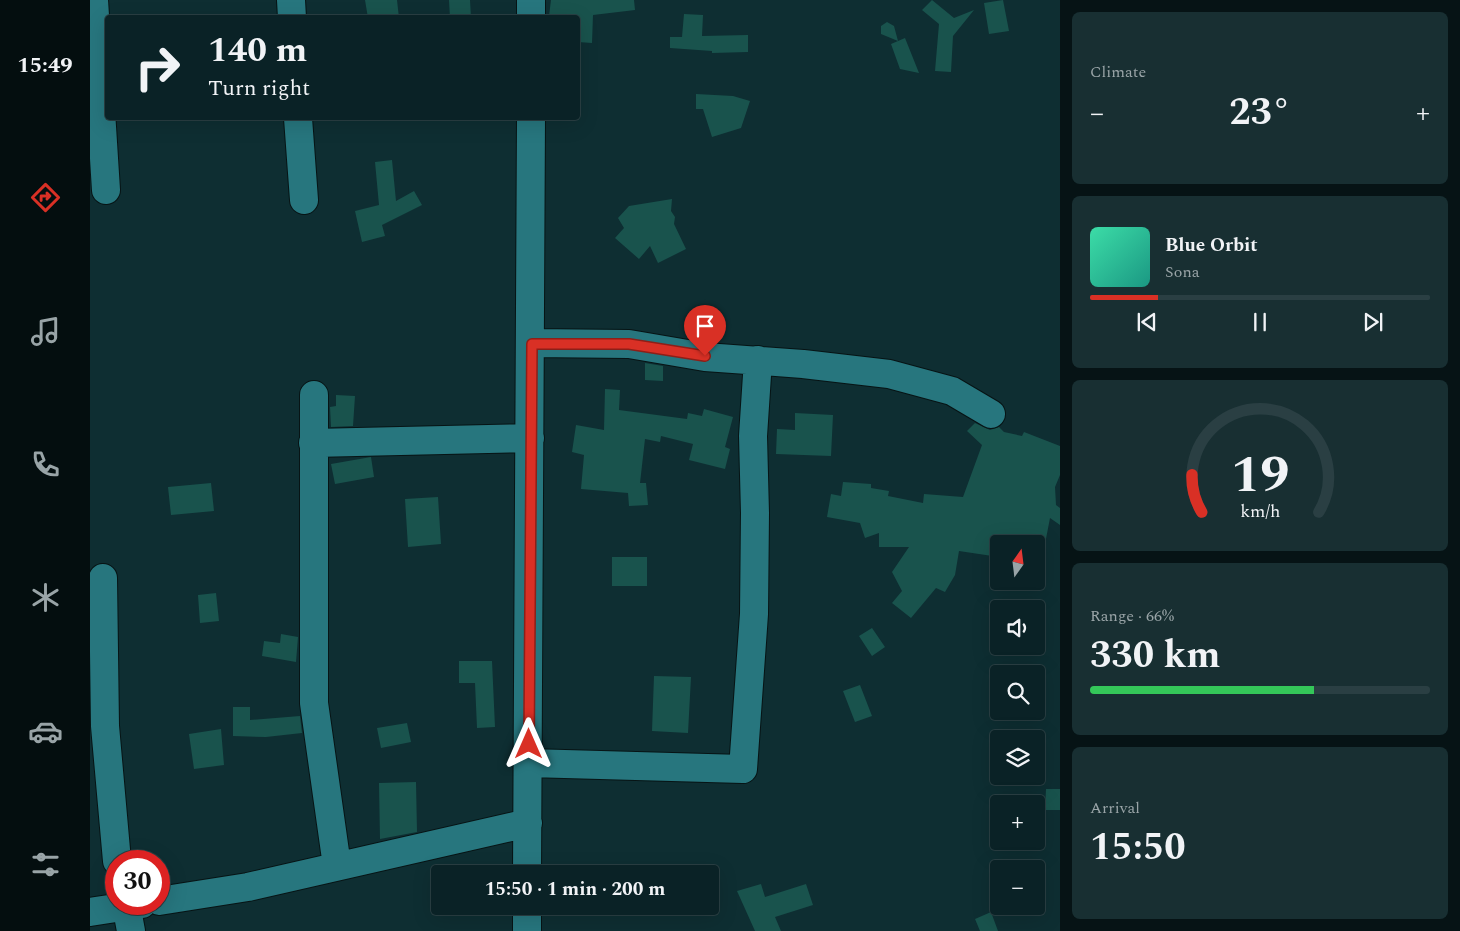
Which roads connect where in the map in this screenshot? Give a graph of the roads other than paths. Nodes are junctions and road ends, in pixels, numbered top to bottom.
1 (94, 0) edge
2 (290, 0) edge
3 (531, 0) edge
4 (292, 15) edge
5 (531, 15) edge
6 (298, 120) edge
7 (531, 120) edge
8 (106, 190) dead end
9 (304, 200) dead end
10 (532, 344) junction
11 (758, 360) junction
12 (314, 395) dead end
13 (991, 414) dead end
14 (530, 438) junction
15 (313, 443) junction
16 (103, 578) dead end
17 (529, 763) junction
18 (528, 823) junction
19 (116, 850) edge
20 (528, 865) edge
21 (336, 866) junction
22 (170, 899) edge
23 (90, 912) edge
24 (105, 912) edge
25 (527, 915) edge
26 (527, 931) edge

1 - 8 street
2 - 4 street
3 - 5 street
6 - 9 street
7 - 10 street
10 - 11 street
10 - 14 street
11 - 13 street
11 - 17 street
12 - 15 street
14 - 15 street
14 - 17 street
15 - 21 street
16 - 19 street
17 - 18 street
18 - 20 street
18 - 21 street
21 - 22 street
23 - 24 street
25 - 26 street

